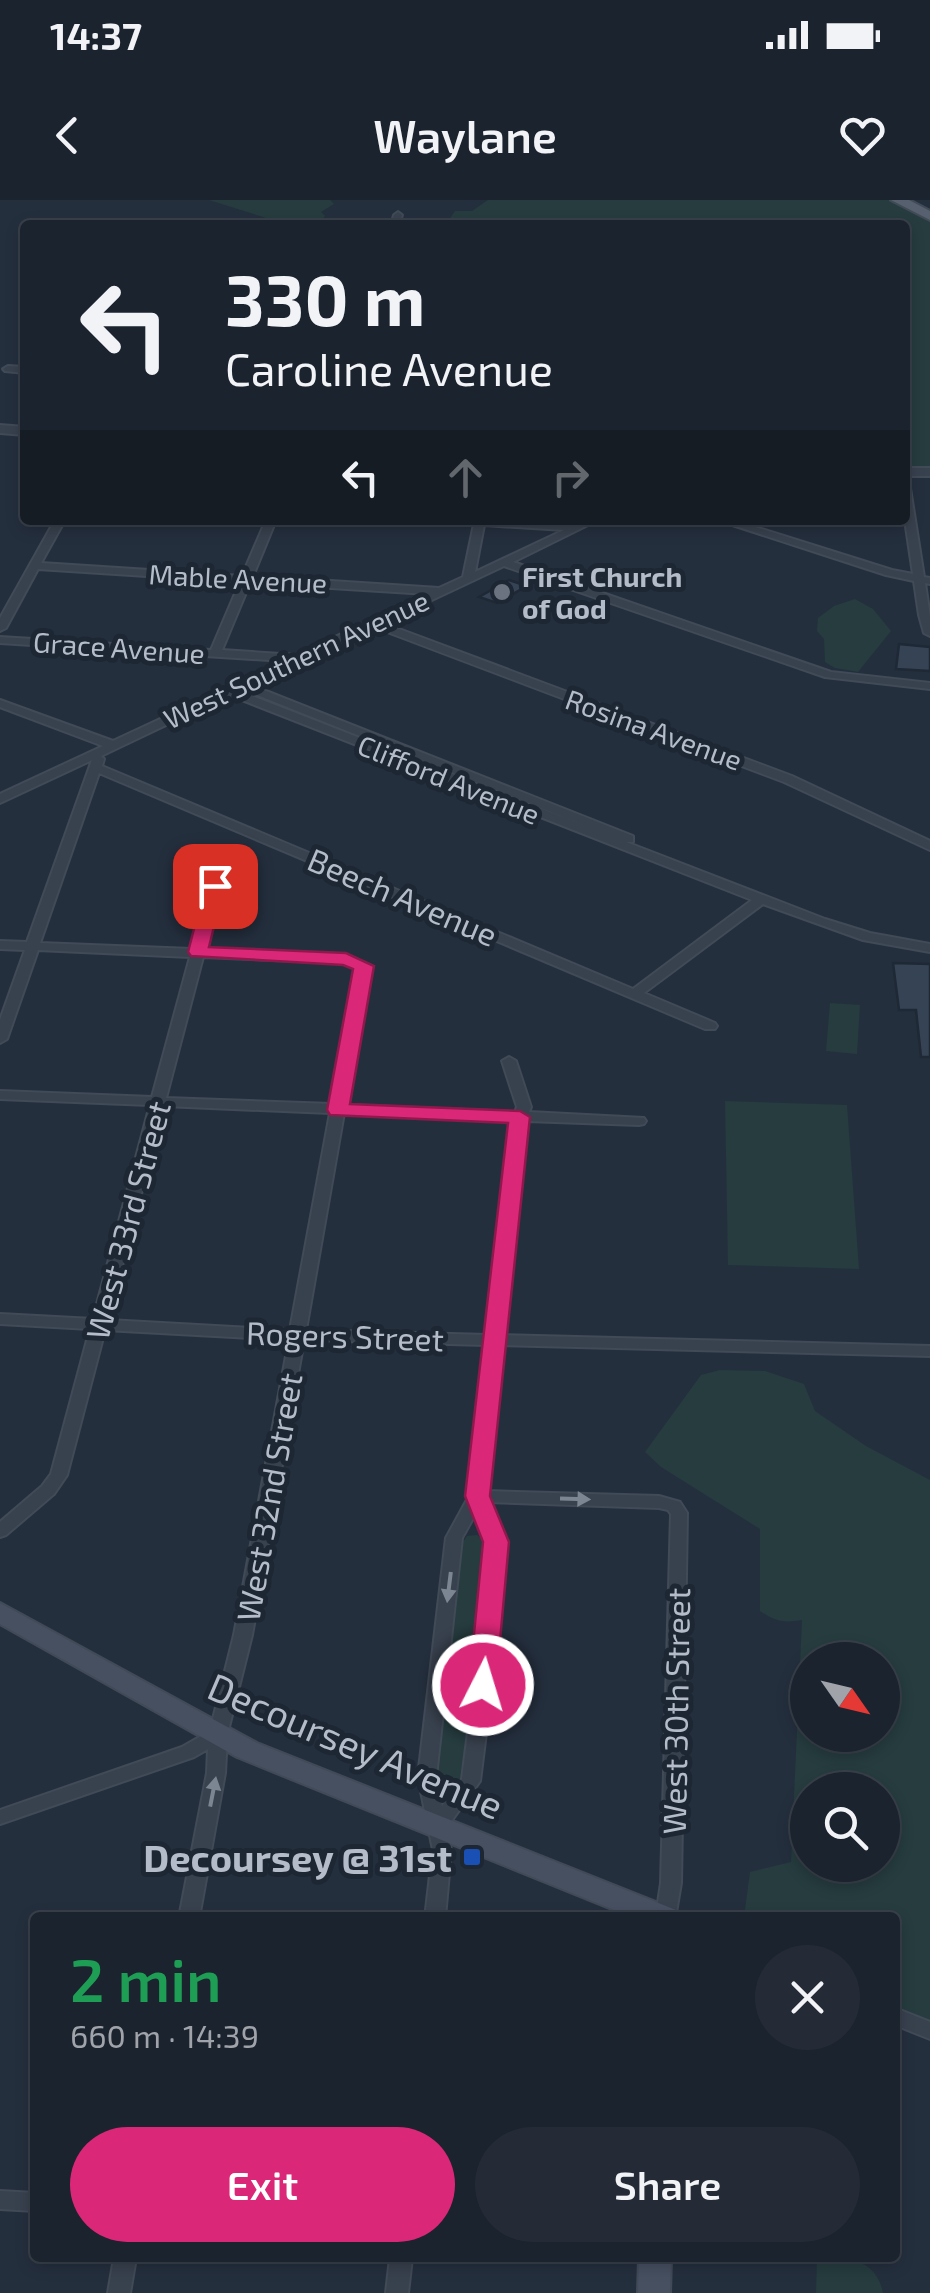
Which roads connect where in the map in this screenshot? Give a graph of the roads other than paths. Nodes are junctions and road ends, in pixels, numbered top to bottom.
1 (898, 200) edge
2 (930, 216) edge
3 (8, 369) dead end
4 (20, 370) edge
5 (910, 514) edge
6 (912, 524) junction
7 (57, 525) edge
8 (269, 525) edge
9 (479, 525) edge
10 (535, 525) edge
11 (583, 525) edge
12 (739, 525) edge
13 (930, 525) edge
14 (577, 528) junction
15 (503, 562) junction
16 (35, 566) junction
17 (248, 578) junction
18 (468, 579) junction
19 (924, 581) edge
20 (440, 591) junction
21 (372, 624) junction
22 (0, 628) edge
23 (930, 633) edge
24 (0, 640) edge
25 (216, 653) junction
26 (297, 658) junction
27 (242, 685) junction
28 (930, 686) edge
29 (228, 692) junction
30 (0, 703) edge
31 (108, 748) junction
32 (95, 767) junction
33 (0, 799) edge
34 (930, 846) edge
35 (672, 862) junction
36 (215, 886) dead end
37 (762, 899) junction
38 (0, 944) edge
39 (33, 946) junction
40 (930, 948) edge
41 (198, 952) junction
42 (634, 994) junction
43 (710, 1026) dead end
44 (0, 1038) edge
45 (510, 1061) dead end
46 (0, 1095) edge
47 (159, 1102) junction
48 (338, 1110) junction
49 (520, 1117) junction
50 (638, 1121) dead end
51 (0, 1320) edge
52 (98, 1325) junction
53 (297, 1335) junction
54 (494, 1338) junction
55 (930, 1351) edge
56 (478, 1496) junction
57 (0, 1531) edge
58 (0, 1612) edge
59 (218, 1735) junction
60 (0, 1817) edge
61 (438, 1825) junction
62 (582, 1882) junction
63 (190, 1912) edge
64 (436, 1912) edge
65 (616, 1912) edge
66 (655, 1912) edge
67 (668, 1912) edge
68 (900, 2018) edge
69 (930, 2031) edge
70 (0, 2200) edge
71 (30, 2202) edge
72 (125, 2262) edge
73 (400, 2262) edge
74 (655, 2262) edge
75 (119, 2293) edge
76 (397, 2293) edge
77 (654, 2293) edge

1 - 2 main road
3 - 4 street
5 - 6 street
6 - 13 street
6 - 19 street
7 - 16 street
8 - 17 street
9 - 18 street
10 - 14 street
11 - 14 street, West Southern Avenue
12 - 19 street
14 - 15 street, West Southern Avenue
15 - 18 street, West Southern Avenue
15 - 28 street
16 - 17 street, Mable Avenue
16 - 22 street
17 - 20 street, Mable Avenue
17 - 25 street
18 - 20 street, West Southern Avenue
19 - 23 street
20 - 21 street, West Southern Avenue
21 - 26 street, West Southern Avenue
21 - 34 street, Rosina Avenue
24 - 25 street, Grace Avenue
25 - 26 street, Grace Avenue
26 - 27 street, West Southern Avenue
27 - 29 street, West Southern Avenue
27 - 35 street, Clifford Avenue
29 - 31 street, West Southern Avenue
29 - 35 street, Clifford Avenue
30 - 31 street
31 - 32 street
31 - 33 street, West Southern Avenue
32 - 39 street
32 - 42 street, Beech Avenue
35 - 37 street, Clifford Avenue
36 - 41 street, West 33rd Street
37 - 40 street, Clifford Avenue
37 - 42 street
38 - 39 street
39 - 41 street
39 - 44 street
41 - 47 street, West 33rd Street
41 - 48 street, West 32nd Street
42 - 43 street, Beech Avenue
45 - 49 street
46 - 47 street
47 - 48 street
47 - 52 street, West 33rd Street
48 - 49 street
48 - 53 street, West 32nd Street
49 - 50 street
49 - 54 street
51 - 52 street, Rogers Street
52 - 53 street, Rogers Street
52 - 57 street, West 33rd Street
53 - 54 street, Rogers Street
53 - 59 street, West 32nd Street
54 - 55 street, Rogers Street
54 - 56 street
56 -> 61 street
56 - 61 street
56 -> 67 street, West 30th Street
58 - 59 main road, Decoursey Avenue
59 - 60 street
59 - 61 main road, Decoursey Avenue
63 -> 59 street, West 32nd Street
61 - 62 main road, Decoursey Avenue
61 - 64 street
62 - 65 main road, Decoursey Avenue
62 - 66 main road, Decoursey Avenue
68 - 69 street
70 - 71 street
72 - 75 street
73 - 76 street
74 - 77 main road

